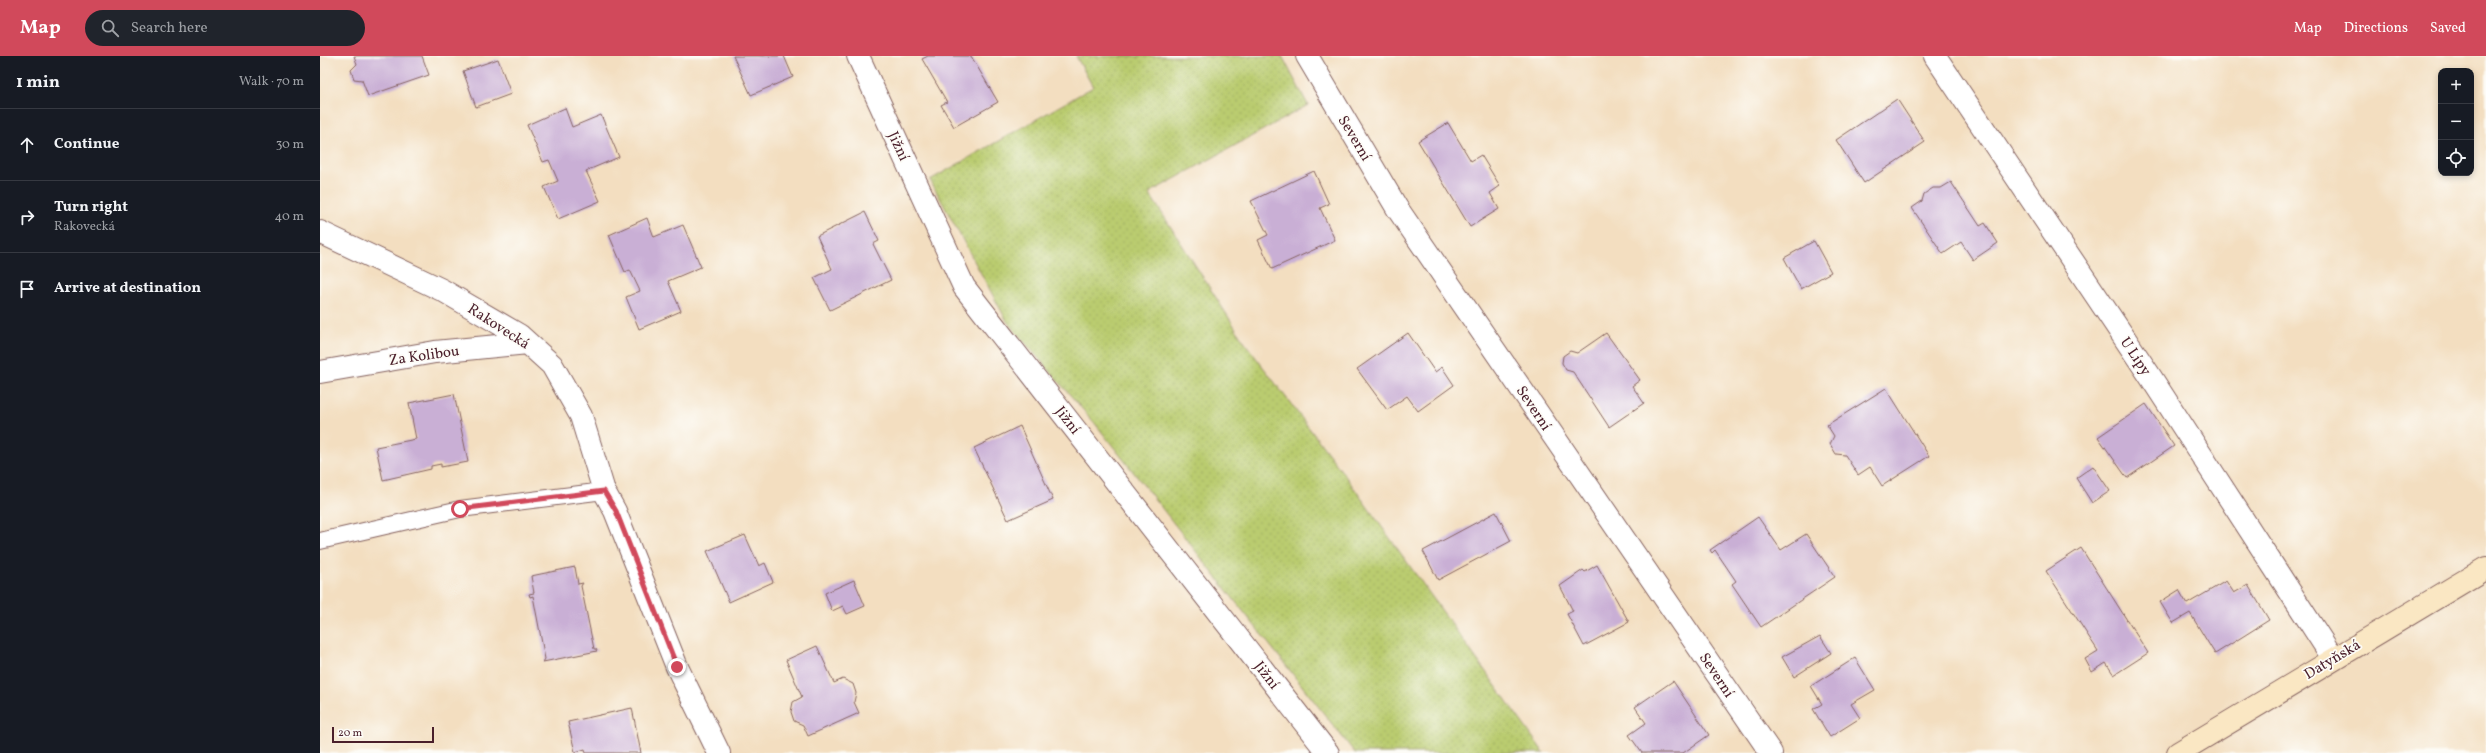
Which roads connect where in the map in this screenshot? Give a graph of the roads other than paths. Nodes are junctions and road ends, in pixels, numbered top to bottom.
1 (858, 56) edge
2 (1307, 56) edge
3 (1935, 56) edge
4 (320, 232) edge
5 (528, 343) junction
6 (320, 372) edge
7 (604, 491) junction
8 (320, 541) edge
9 (2486, 568) edge
10 (2333, 658) junction
11 (719, 753) edge
12 (1328, 753) edge
13 (1771, 753) edge
14 (2178, 753) edge

1 - 12 street, Jižní
2 - 13 street, Severní
3 - 10 street, U Lípy
4 - 5 street, Rakovecká
5 - 6 street, Za Kolibou
5 - 7 street, Rakovecká
7 - 8 lane
7 - 11 street, Rakovecká
9 - 10 main road, Datyňská
10 - 14 main road, Datyňská

